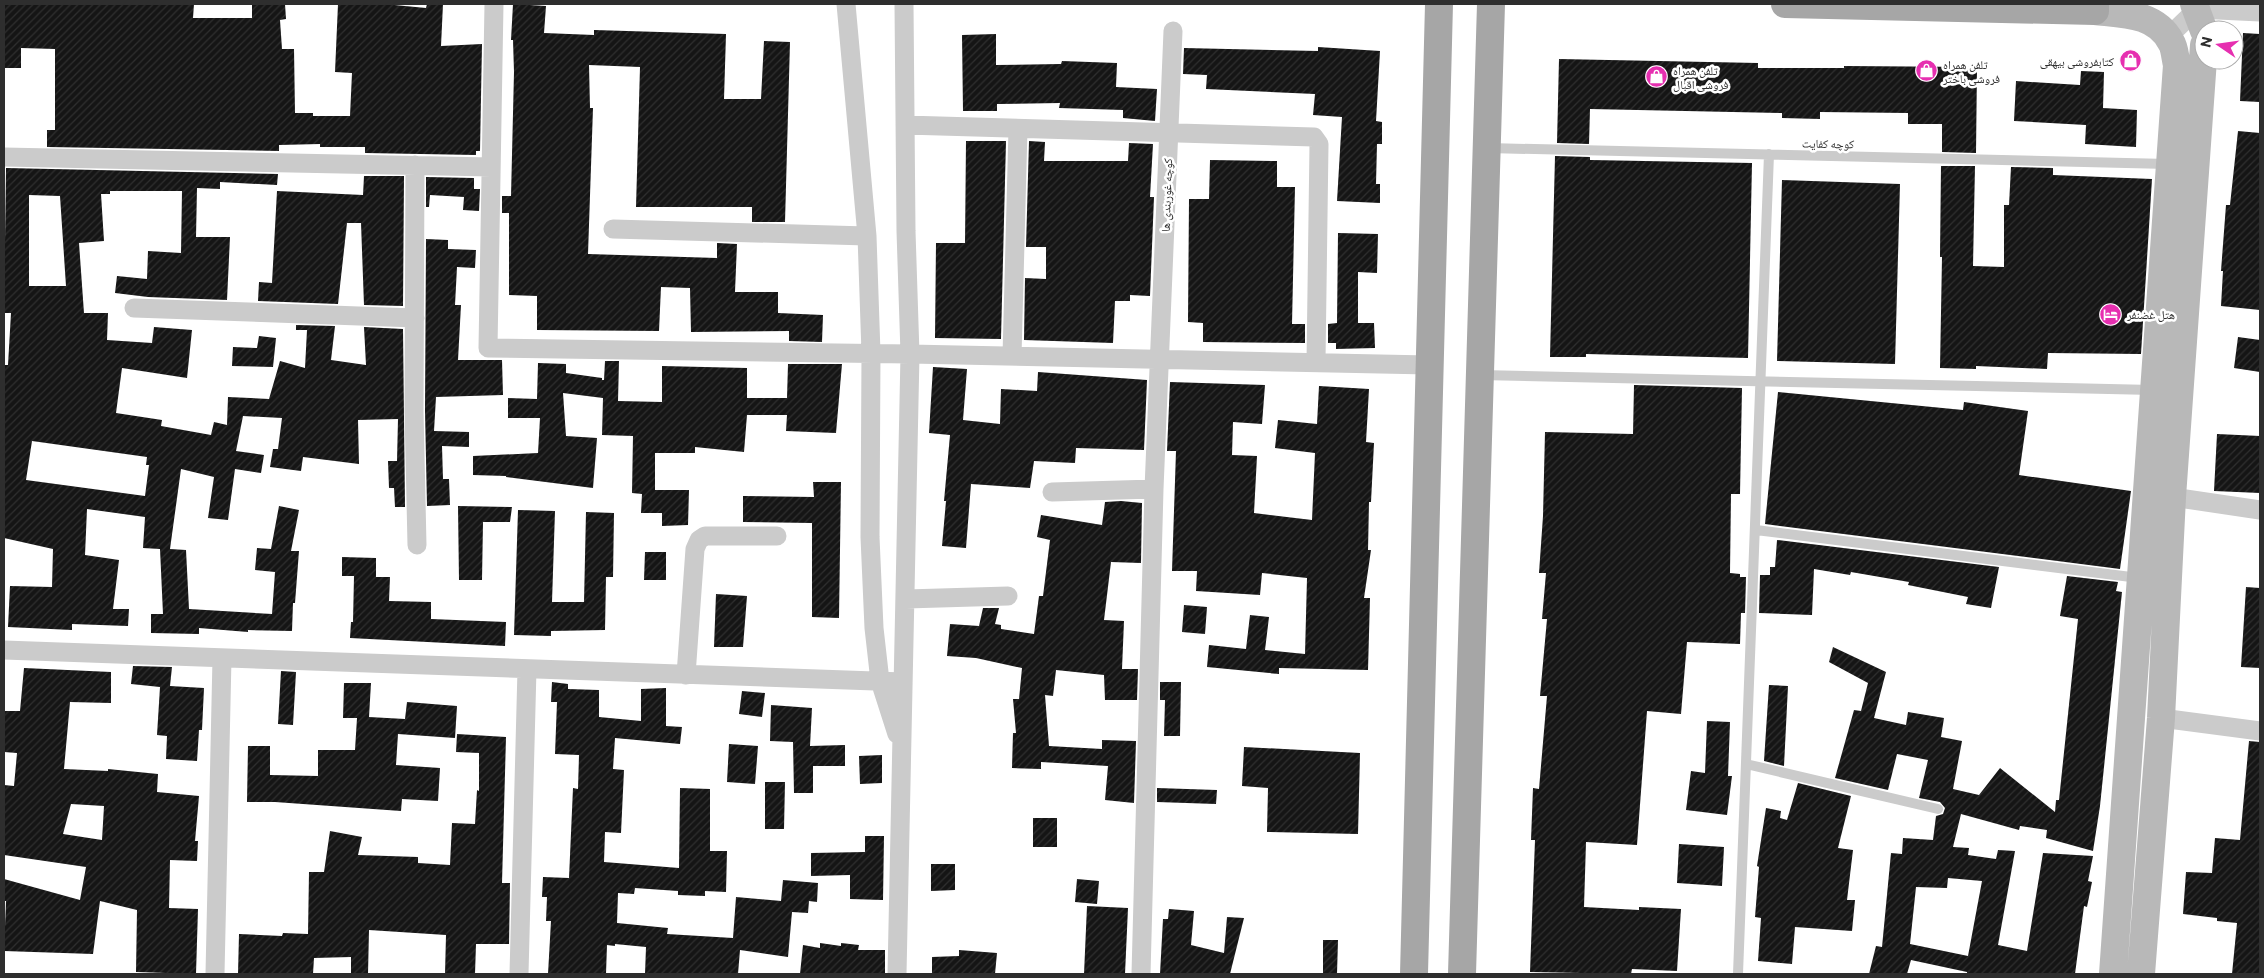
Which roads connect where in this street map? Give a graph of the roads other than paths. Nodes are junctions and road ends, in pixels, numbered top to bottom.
1 (494, 4) edge
2 (846, 4) edge
3 (904, 4) edge
4 (1439, 4) edge
5 (1491, 4) edge
6 (1785, 4) edge
7 (2028, 6) edge
8 (2095, 7) edge
9 (2149, 10) edge
10 (2260, 12) edge
11 (2198, 15) edge
12 (1173, 31) dead end
13 (2168, 37) junction
14 (2202, 70) edge
15 (905, 125) junction
16 (1018, 129) junction
17 (1168, 133) junction
18 (1487, 148) junction
19 (1769, 154) junction
20 (4, 156) edge
21 (2170, 164) junction
22 (415, 165) junction
23 (491, 167) junction
24 (613, 230) dead end
25 (867, 236) junction
26 (134, 308) dead end
27 (414, 318) junction
28 (872, 353) junction
29 (910, 354) junction
30 (1012, 356) junction
31 (1159, 359) junction
32 (1316, 362) junction
33 (1429, 365) junction
34 (1480, 375) junction
35 (1760, 381) junction
36 (2154, 390) junction
37 (1154, 489) junction
38 (1052, 492) dead end
39 (2172, 497) junction
40 (2260, 510) edge
41 (1756, 530) junction
42 (777, 536) dead end
43 (417, 545) dead end
44 (2142, 578) junction
45 (1008, 596) dead end
46 (906, 599) junction
47 (4, 650) edge
48 (222, 658) junction
49 (527, 669) junction
50 (686, 675) junction
51 (880, 681) junction
52 (903, 682) junction
53 (2161, 718) junction
54 (2260, 731) edge
55 (901, 747) junction
56 (1746, 764) junction
57 (1938, 809) dead end
58 (215, 974) edge
59 (519, 974) edge
60 (897, 974) edge
61 (1141, 974) edge
62 (1414, 974) edge
63 (1462, 974) edge
64 (1738, 974) edge
65 (2114, 974) edge
66 (2141, 974) edge

1 - 23 street
2 - 25 street
3 - 15 street
4 - 33 main road
5 - 18 main road
6 - 7 main road
7 - 8 main road
8 - 9 street
9 - 13 street
10 - 11 street
11 - 13 street
12 - 17 street, کوچه غوربندی ها
13 - 21 street
14 - 39 street
15 - 16 street
15 - 29 street
16 - 17 street
16 - 30 street
17 - 31 street, کوچه غوربندی ها
17 - 32 street
18 - 19 lane, کوچه کفایت
18 - 34 main road
19 - 21 lane, کوچه کفایت
19 - 35 lane
20 - 22 street
21 - 36 street
22 - 23 street
22 - 27 street
23 - 28 street
24 - 25 street
25 - 28 street
26 - 27 street
27 - 43 street
28 - 29 street
28 - 51 street
29 - 30 street
29 - 46 street
30 - 31 street
31 - 32 street
31 - 37 street, کوچه غوربندی ها
32 - 33 street
33 - 62 main road
34 - 35 lane
34 - 63 main road
35 - 36 lane
35 - 41 lane
36 - 44 street
37 - 38 street
37 - 61 street, کوچه غوربندی ها
39 - 40 street
39 - 53 street
41 - 44 lane
41 - 56 lane
42 - 50 street
44 - 65 street
45 - 46 street
46 - 52 street
47 - 48 street
48 - 49 street
48 - 58 street
49 - 50 street
49 - 59 street
50 - 51 street
51 - 52 street
51 - 55 street
52 - 55 street
53 - 54 street
53 - 66 street
55 - 60 street
56 - 57 lane
56 - 64 lane

